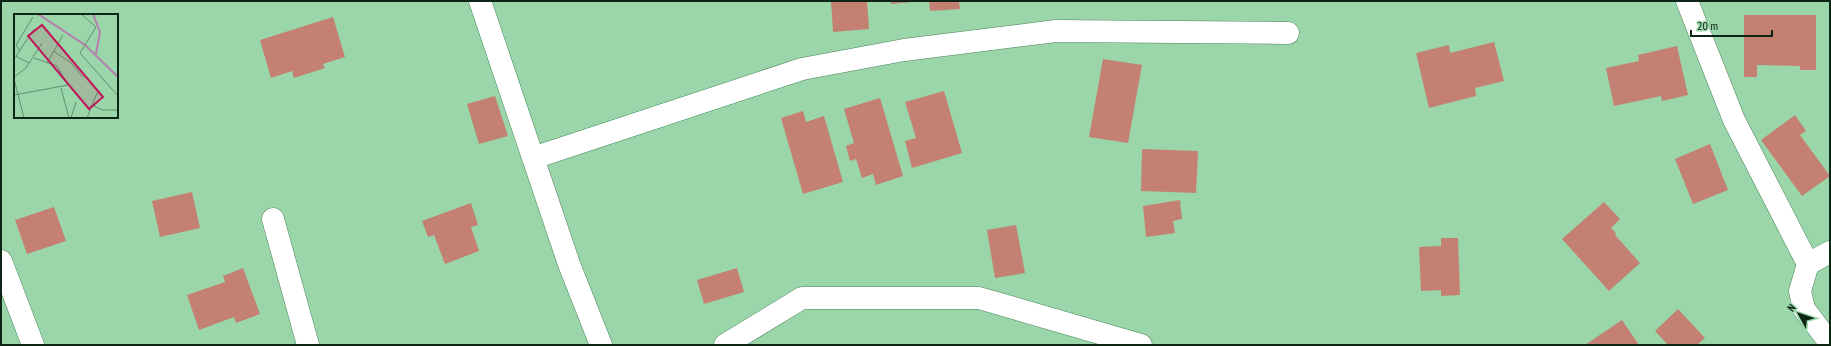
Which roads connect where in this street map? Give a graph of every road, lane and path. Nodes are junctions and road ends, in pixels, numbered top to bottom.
1 (480, 1) edge
2 (1686, 1) edge
3 (1288, 33) dead end
4 (533, 158) junction
5 (273, 219) dead end
6 (1830, 252) edge
7 (1, 261) edge
8 (1808, 264) junction
9 (1830, 343) edge
10 (33, 345) edge
11 (308, 345) edge
12 (601, 345) edge
13 (724, 345) edge
14 (1141, 345) edge

1 - 4 street
2 - 8 street
3 - 4 street
4 - 12 street
5 - 11 street
6 - 8 street
7 - 10 street
8 - 9 street
13 - 14 street

